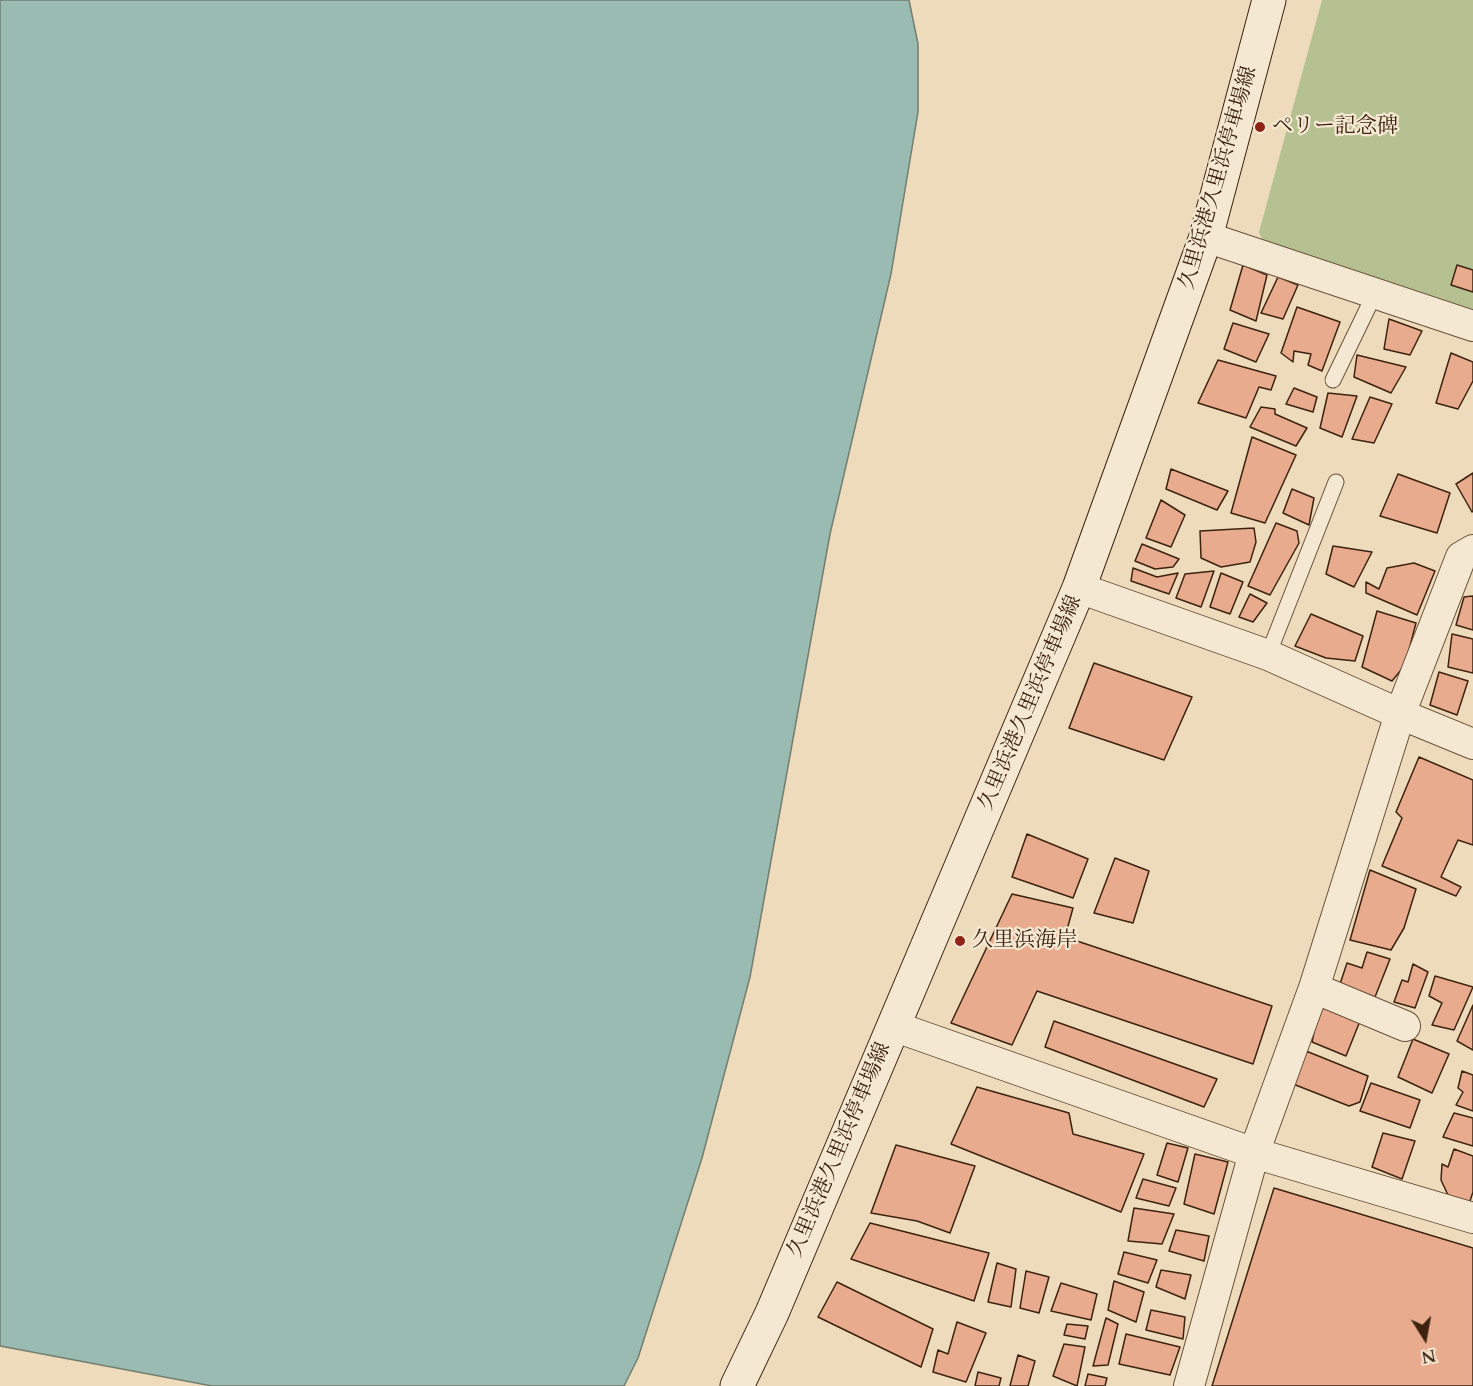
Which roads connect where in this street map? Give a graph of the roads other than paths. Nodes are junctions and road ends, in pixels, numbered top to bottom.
1 (1269, 0) edge
2 (1206, 237) junction
3 (1375, 293) junction
4 (1473, 326) edge
5 (1334, 380) dead end
6 (1336, 482) dead end
7 (1473, 550) edge
8 (1079, 588) junction
9 (1268, 655) junction
10 (1400, 714) junction
11 (1473, 744) edge
12 (1314, 988) junction
13 (893, 1026) junction
14 (1406, 1026) dead end
15 (1254, 1153) junction
16 (1473, 1218) edge
17 (737, 1386) edge
18 (1189, 1386) edge

1 - 2 main road, 久里浜港久里浜停車場線
2 - 3 street
2 - 8 main road, 久里浜港久里浜停車場線
3 - 4 street
3 - 5 lane
6 - 9 lane
7 - 10 street
8 - 9 street
8 - 13 main road, 久里浜港久里浜停車場線
9 - 10 street
10 - 11 street
10 - 12 street
12 - 14 street
12 - 15 street
13 - 15 street
13 - 17 main road, 久里浜港久里浜停車場線
15 - 16 street
15 - 18 street

